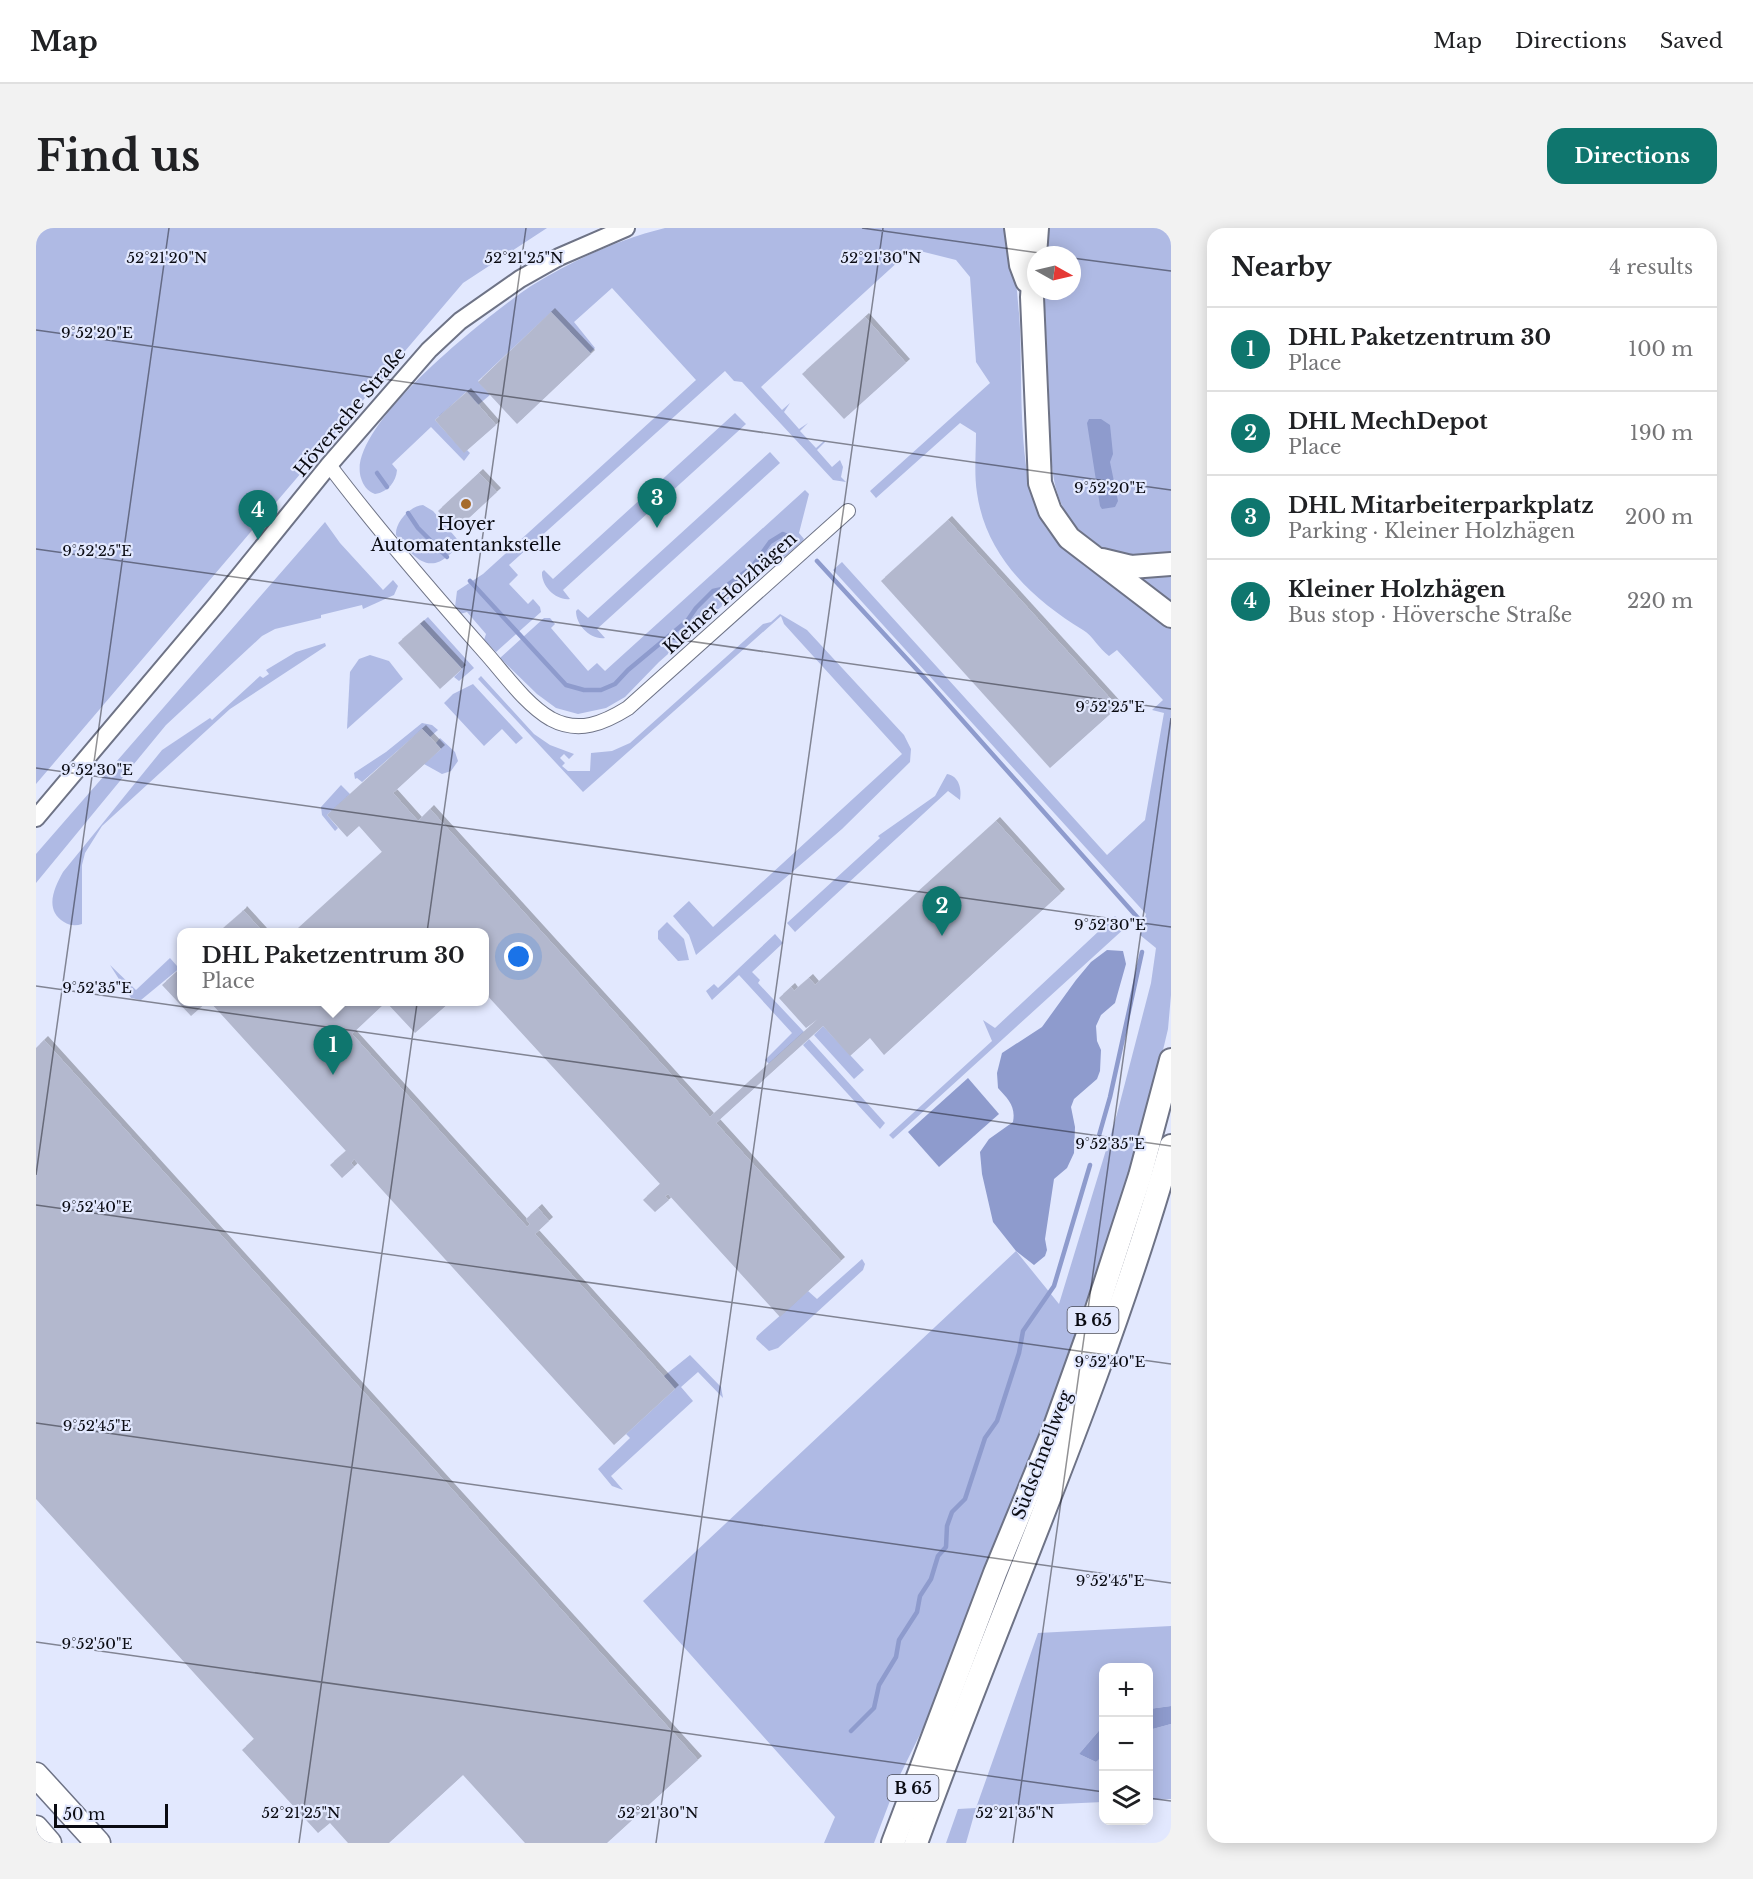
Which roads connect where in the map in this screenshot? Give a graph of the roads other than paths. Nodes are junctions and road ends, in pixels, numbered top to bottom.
1 (626, 228) edge
2 (1021, 229) edge
3 (329, 465) junction
4 (848, 511) dead end
5 (1094, 558) junction
6 (1171, 564) edge
7 (1171, 616) edge
8 (36, 818) edge
9 (1171, 1060) edge
10 (1171, 1146) edge
11 (36, 1775) edge
12 (36, 1828) edge
13 (50, 1843) edge
14 (98, 1843) edge
15 (893, 1843) edge
16 (916, 1843) edge

1 - 3 street, Höversche Straße
2 - 5 highway
3 - 4 street, Kleiner Holzhägen
3 - 8 street, Höversche Straße
5 - 6 highway
5 - 7 highway
9 - 15 highway, Südschnellweg / B 65
10 - 16 highway, Südschnellweg / B 65
11 - 14 highway
12 - 13 highway

